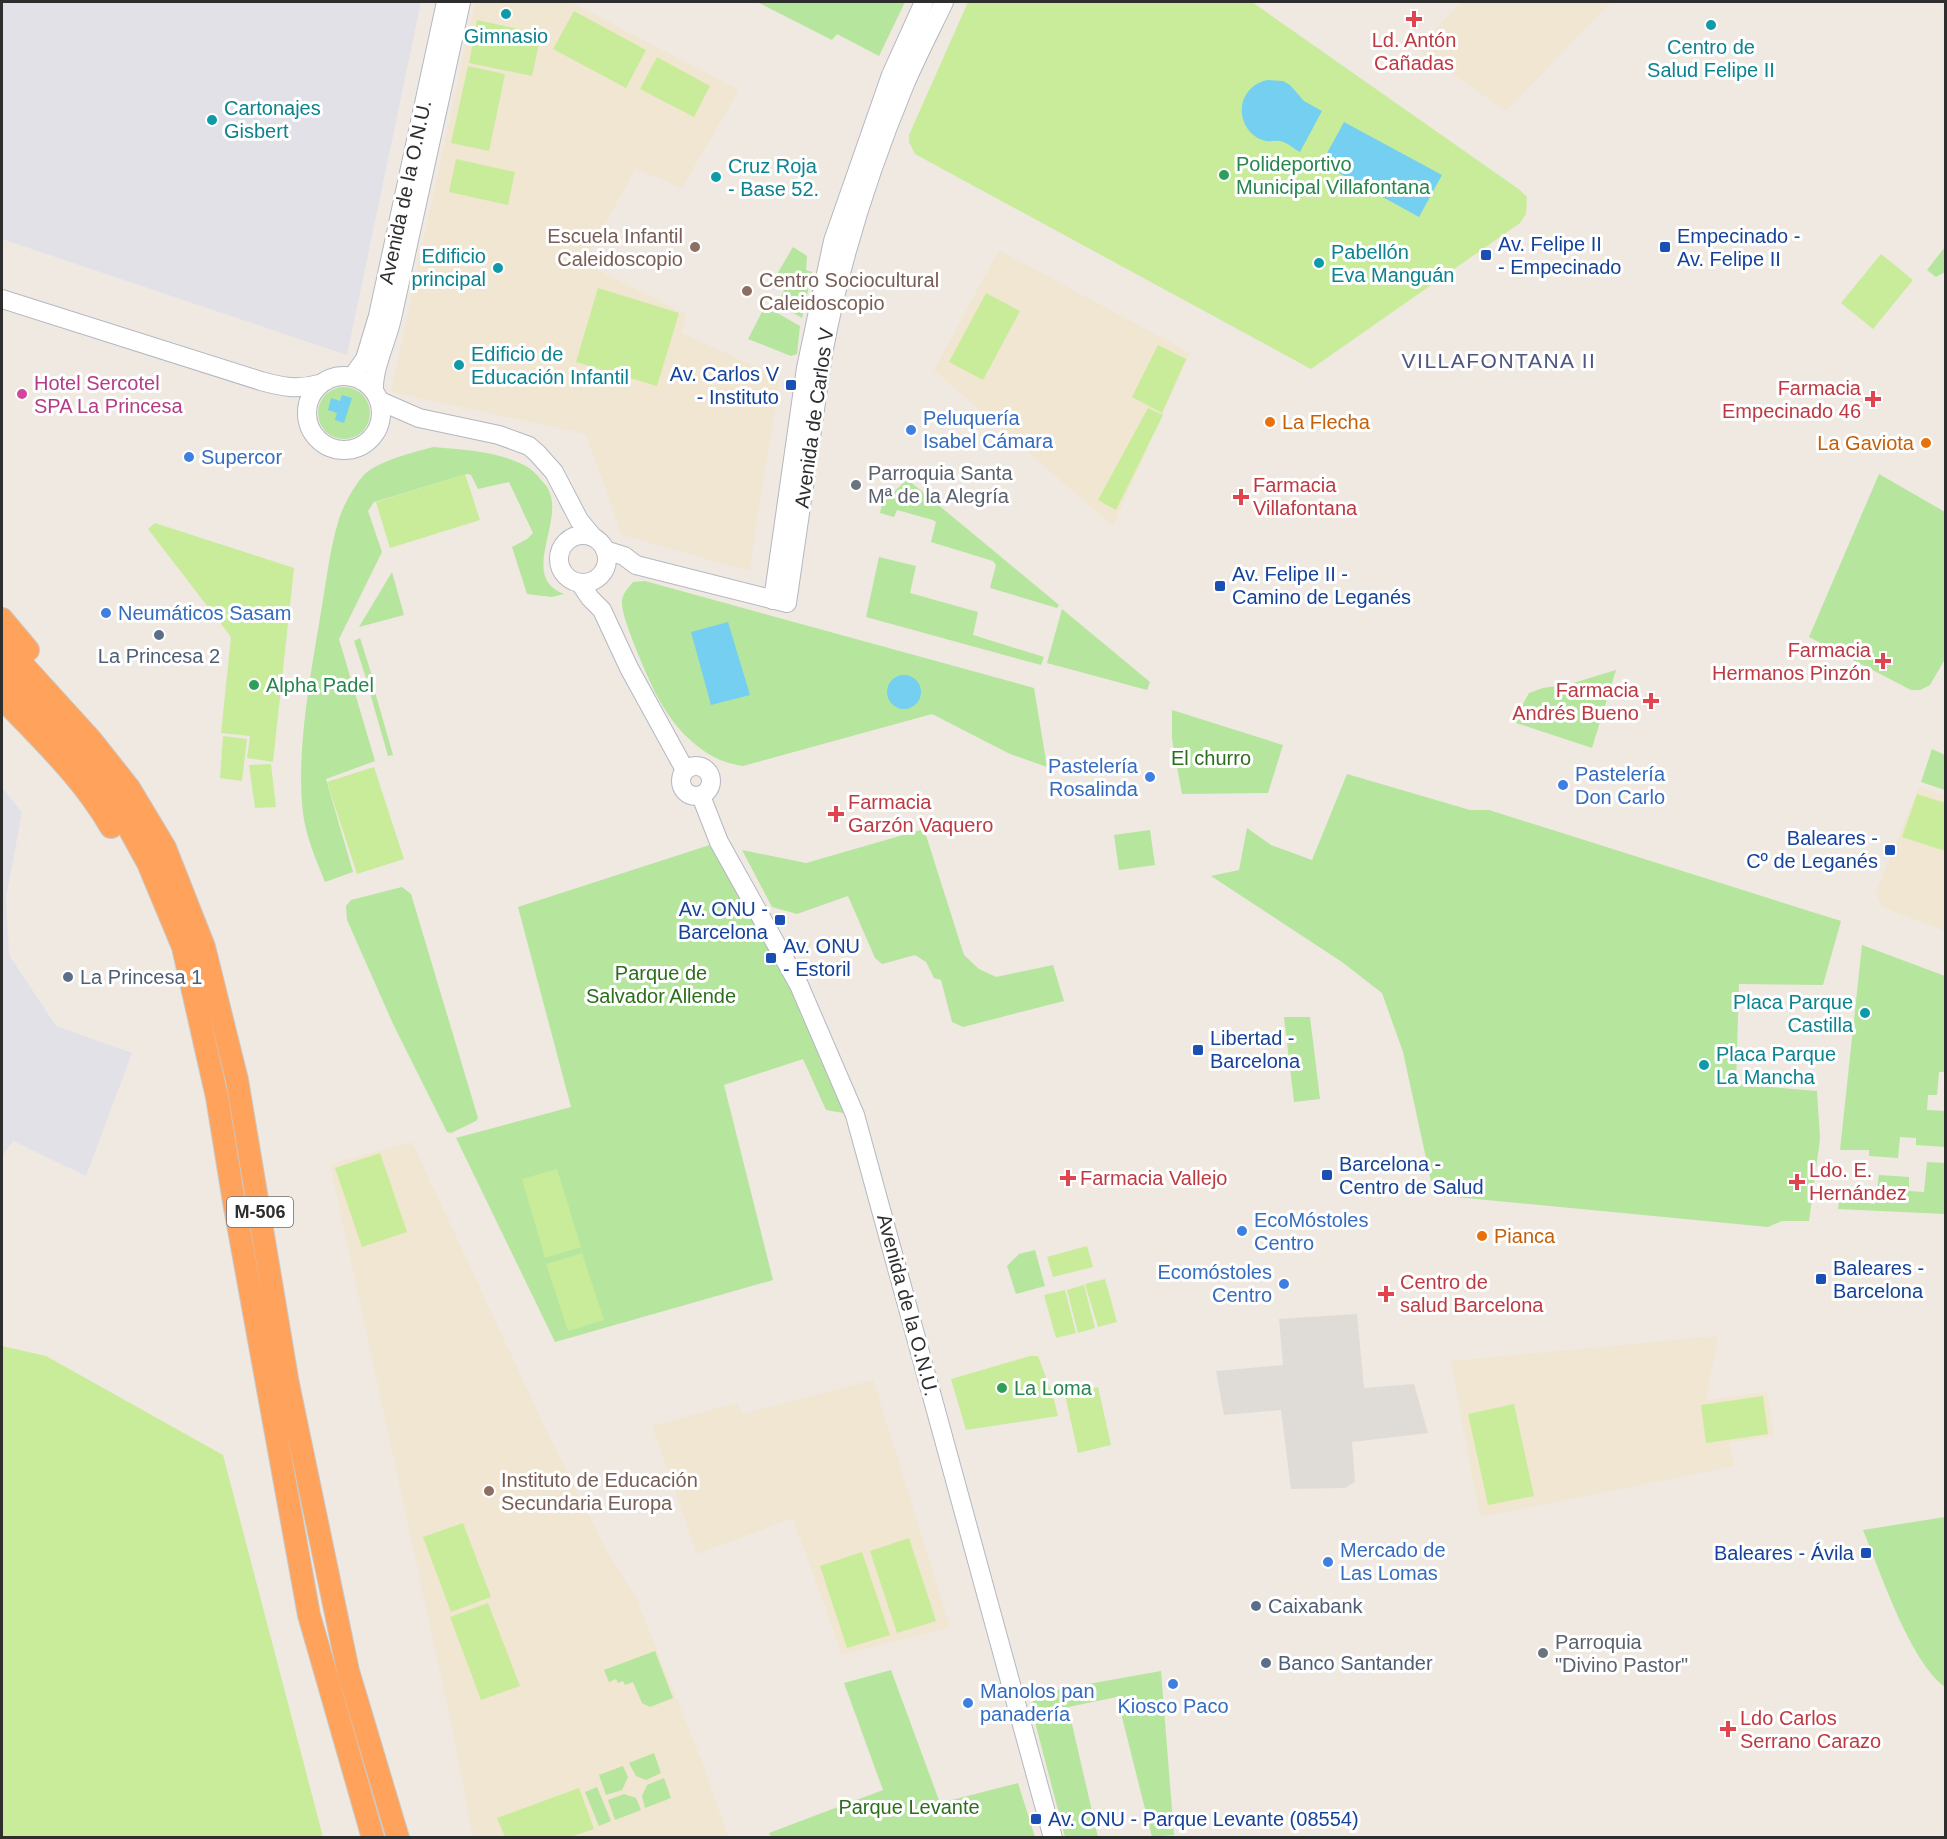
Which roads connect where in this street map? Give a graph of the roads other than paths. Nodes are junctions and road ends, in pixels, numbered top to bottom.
1 (446, 2) edge
2 (461, 2) edge
3 (924, 2) edge
4 (944, 2) edge
5 (2, 299) edge
6 (352, 377) junction
7 (261, 381) junction
8 (319, 384) junction
9 (377, 396) junction
10 (307, 409) junction
11 (419, 418) junction
12 (380, 423) junction
13 (568, 501) junction
14 (567, 541) junction
15 (599, 543) junction
16 (636, 565) junction
17 (603, 572) junction
18 (580, 583) junction
19 (780, 602) junction
20 (602, 610) junction
21 (2, 619) edge
22 (2, 642) edge
23 (2, 670) edge
24 (2, 698) edge
25 (237, 1080) junction
26 (234, 1202) junction
27 (373, 1838) edge
28 (398, 1838) edge
29 (1053, 1838) edge

1 - 6 street, Avenida de la O.N.U.
2 - 9 street, Avenida de la O.N.U.
3 - 19 street, Avenida de Carlos V
4 - 19 street, Avenida de Carlos V
5 - 7 street
6 - 8 street
6 - 9 street
7 - 8 street
7 - 10 street
8 - 10 street
9 - 11 street
9 - 12 street
10 - 12 street
11 - 12 street
11 - 13 street
13 - 14 street
13 - 15 street
14 - 15 street
14 - 18 street
15 - 16 street
15 - 17 street
16 - 17 street
16 - 19 street
17 - 18 street
17 - 20 street
18 - 20 street
20 - 29 street, Avenida de la O.N.U.
21 - 25 highway
22 - 25 highway, M-506
23 - 26 highway, M-506
24 - 26 highway
25 - 28 highway, M-506
26 - 27 highway, M-506

